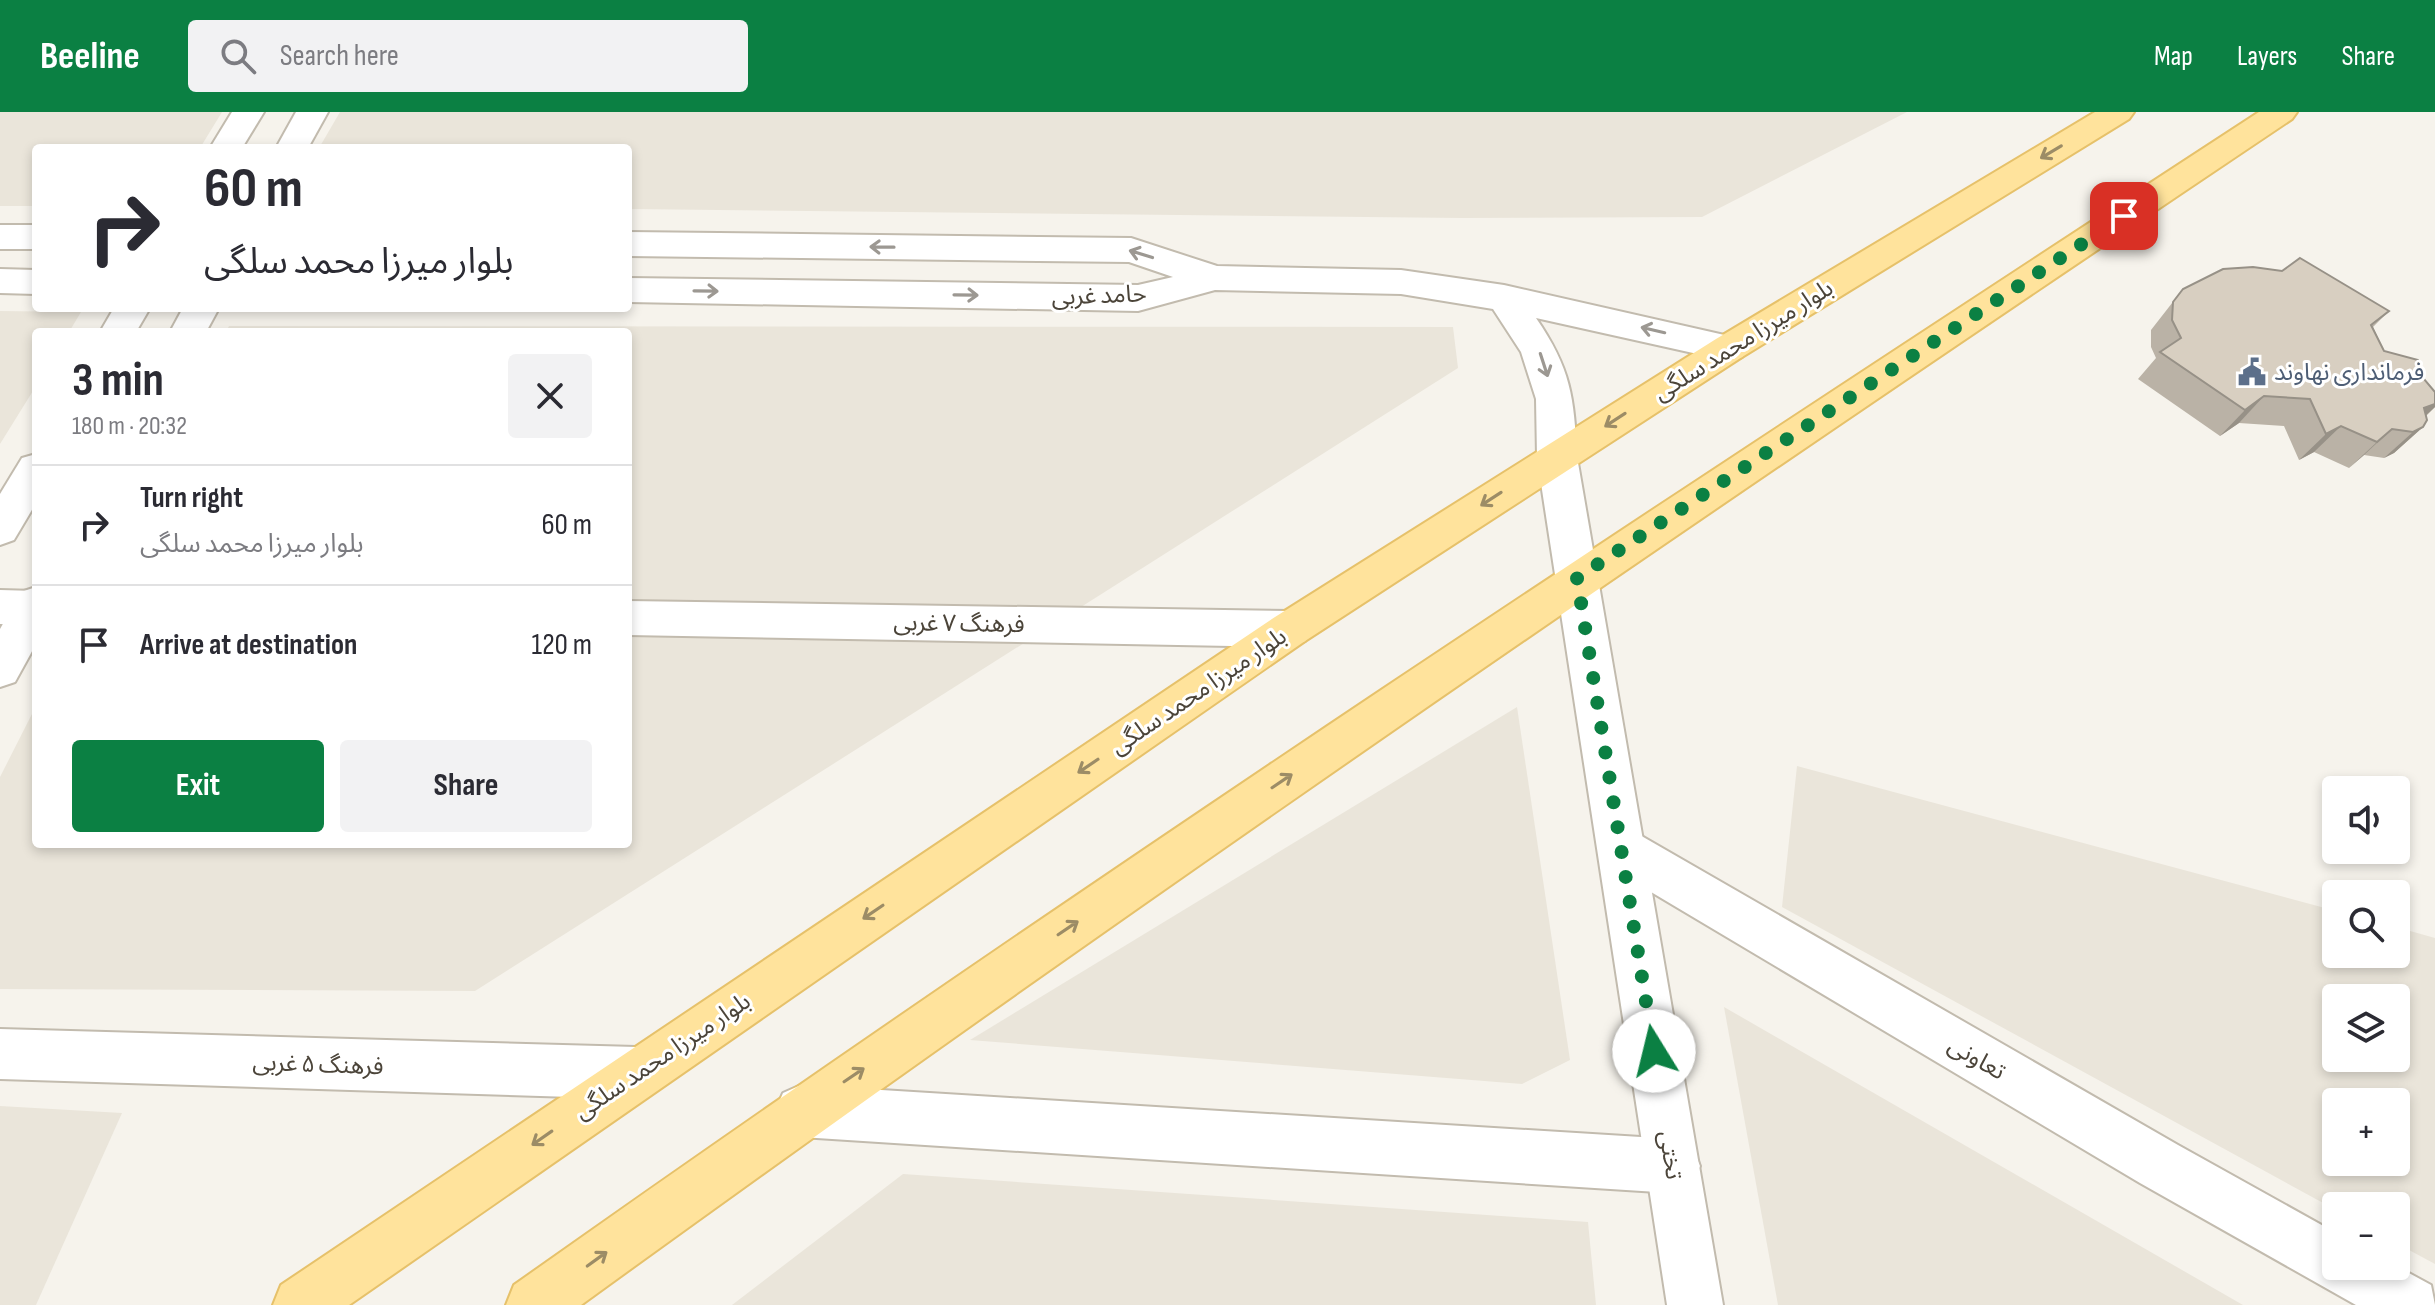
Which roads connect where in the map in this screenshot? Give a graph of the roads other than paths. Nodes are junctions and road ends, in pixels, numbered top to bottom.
1 (248, 112) edge
2 (312, 112) edge
3 (2118, 112) edge
4 (2281, 112) edge
5 (228, 144) edge
6 (294, 144) edge
7 (0, 237) edge
8 (32, 237) edge
9 (632, 244) edge
10 (1215, 278) junction
11 (0, 281) edge
12 (32, 282) edge
13 (632, 290) edge
14 (1504, 298) junction
15 (1729, 348) junction
16 (1557, 457) junction
17 (32, 476) edge
18 (0, 529) edge
19 (1577, 578) junction
20 (26, 607) edge
21 (632, 618) edge
22 (1290, 629) junction
23 (0, 669) edge
24 (1621, 849) junction
25 (0, 1054) edge
26 (636, 1073) junction
27 (801, 1111) junction
28 (1673, 1166) junction
29 (2322, 1255) edge
30 (2366, 1280) edge
31 (301, 1305) edge
32 (534, 1305) edge
33 (1695, 1305) edge
34 (2411, 1305) edge

1 - 5 street
2 - 6 street
3 -> 15 main road, بلوار میرزا محمد سلگی
4 - 19 main road
7 - 8 street
10 -> 9 street, حامد غربی
13 -> 10 street, حامد غربی
10 - 14 street
11 - 12 street
15 -> 14 street
14 -> 16 street, تختی
15 -> 16 main road, بلوار میرزا محمد سلگی
16 - 19 street, تختی
16 -> 22 main road, بلوار میرزا محمد سلگی
17 - 18 street
19 - 24 street, تختی
27 -> 19 main road
20 - 23 street
21 - 22 street, فرهنگ ۷ غربی
22 -> 26 main road, بلوار میرزا محمد سلگی
24 - 28 street, تختی
24 - 29 street, تعاونی
25 - 26 street, فرهنگ ۵ غربی
26 -> 31 main road, بلوار میرزا محمد سلگی
27 - 28 street
32 -> 27 main road
28 - 33 street, تختی
30 - 34 street, تعاونی

